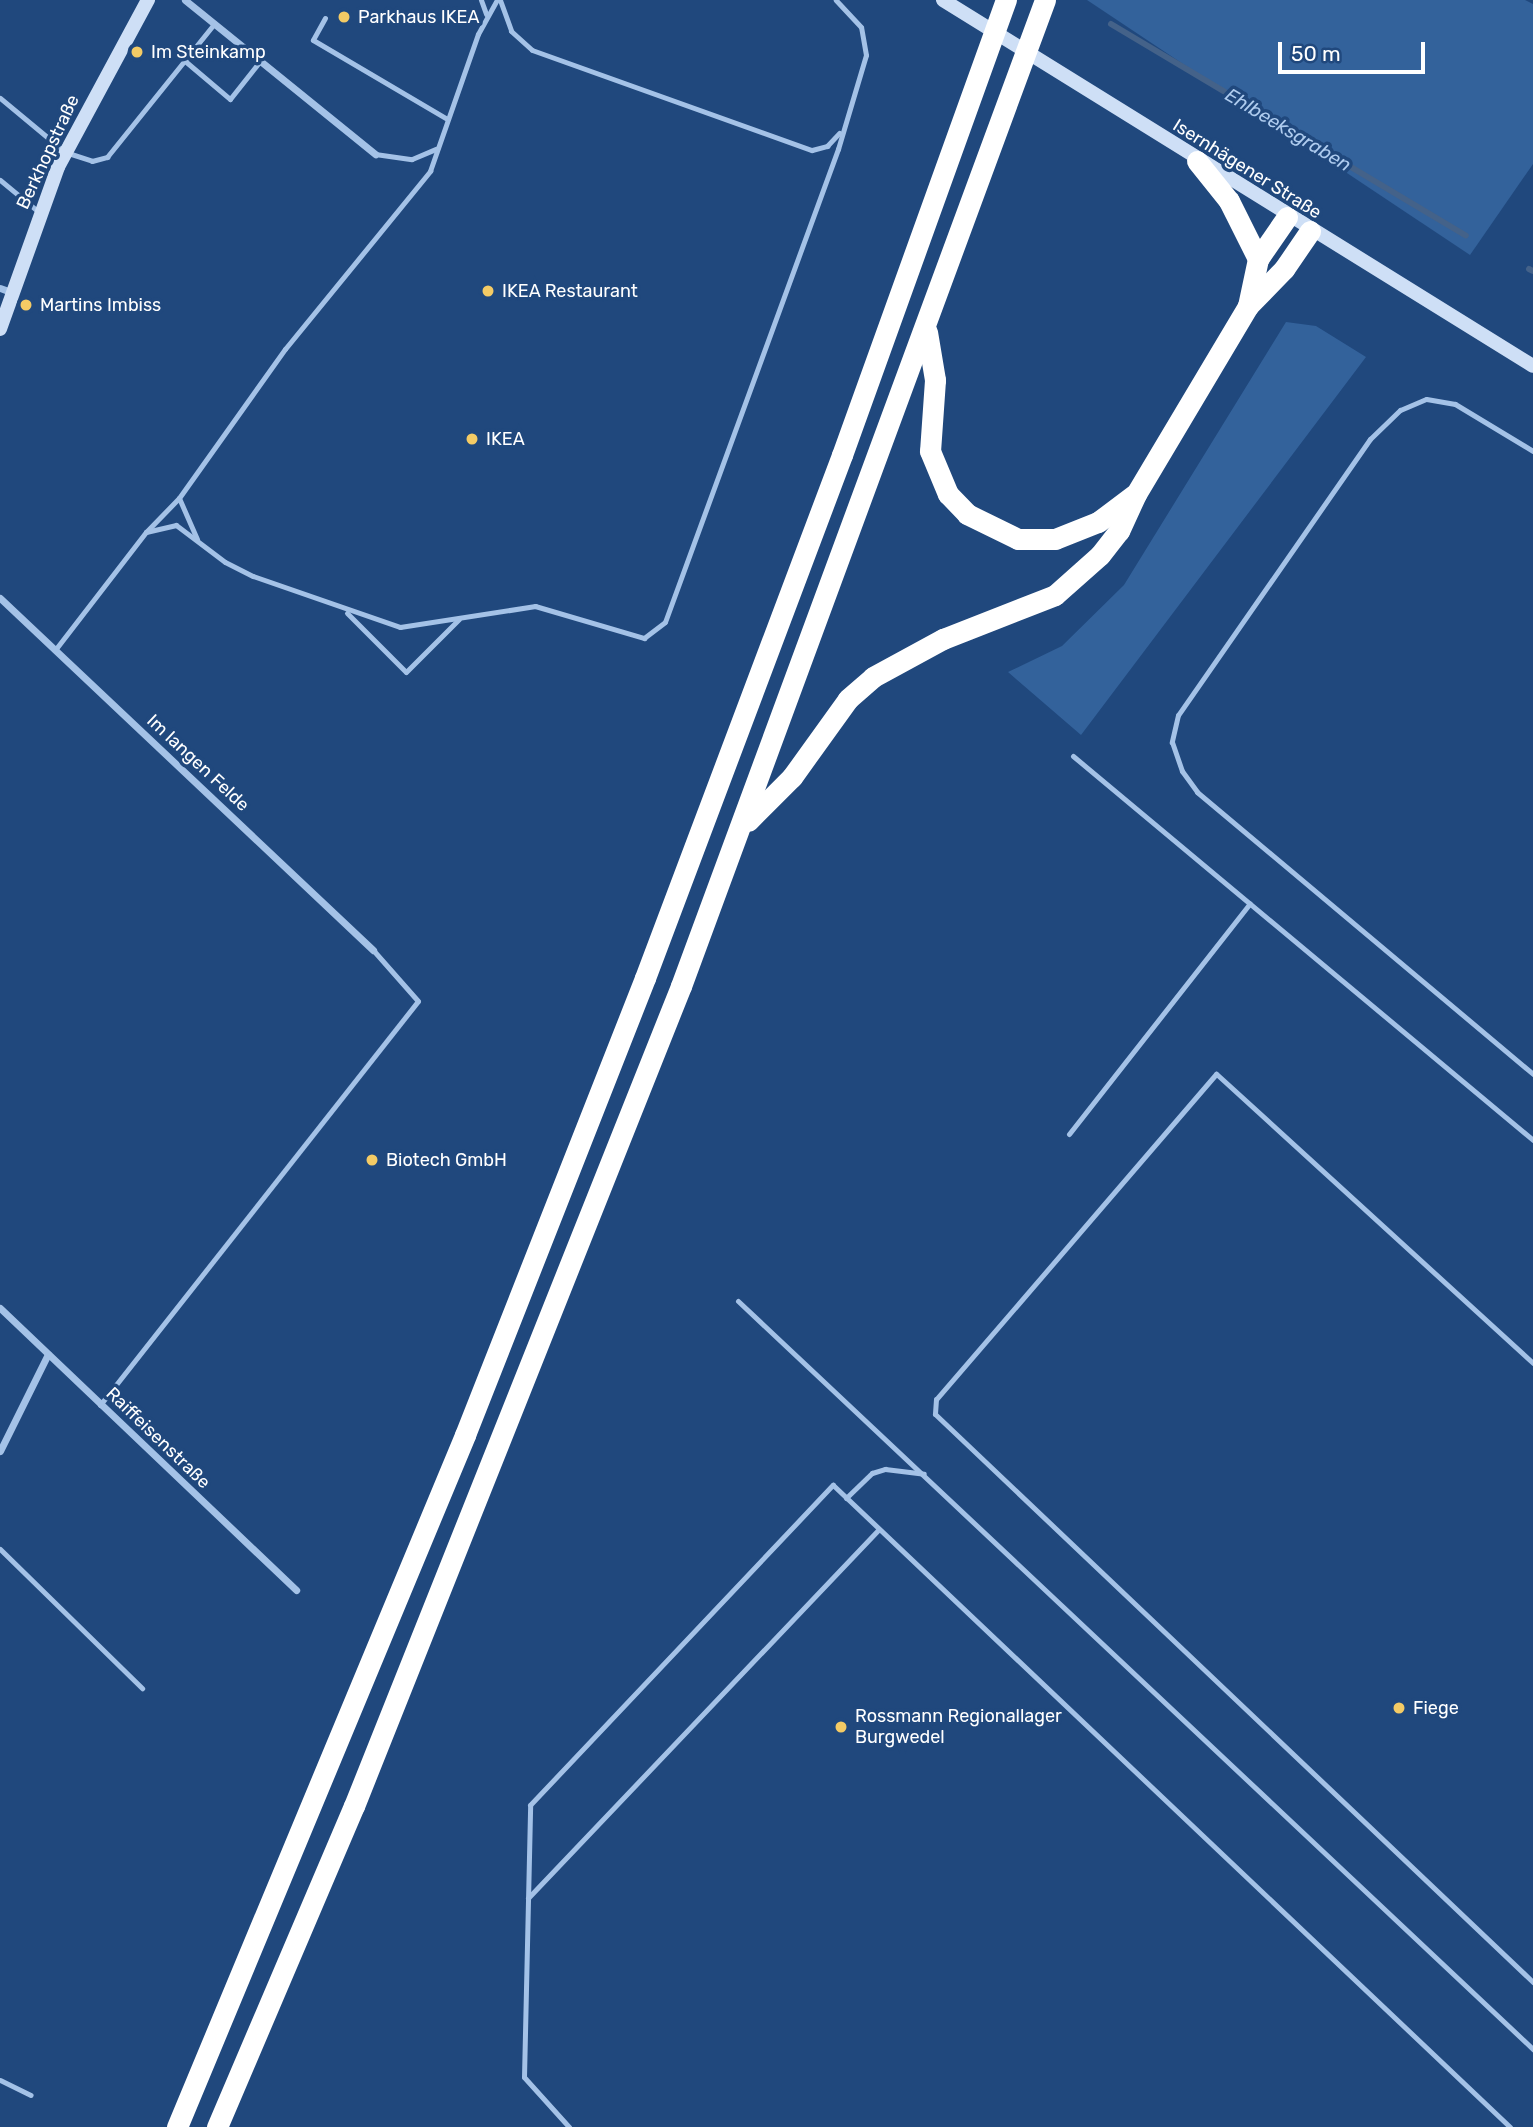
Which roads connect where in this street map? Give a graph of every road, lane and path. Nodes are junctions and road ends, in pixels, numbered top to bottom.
1 (148, 0) edge
2 (186, 0) edge
3 (481, 0) edge
4 (498, 0) edge
5 (836, 0) edge
6 (943, 0) edge
7 (1045, 0) edge
8 (1004, 3) edge
9 (486, 14) junction
10 (325, 18) dead end
11 (214, 23) junction
12 (185, 61) junction
13 (260, 61) junction
14 (0, 98) edge
15 (447, 119) junction
16 (841, 131) junction
17 (436, 149) junction
18 (65, 152) junction
19 (375, 154) joint
20 (1198, 161) junction
21 (0, 180) edge
22 (40, 213) junction
23 (1287, 216) junction
24 (1310, 231) junction
25 (1258, 259) junction
26 (5, 290) edge
27 (1248, 306) junction
28 (0, 328) edge
29 (927, 330) junction
30 (1533, 366) edge
31 (1533, 451) edge
32 (1136, 494) junction
33 (179, 498) junction
34 (146, 532) junction
35 (198, 541) junction
36 (0, 598) edge
37 (345, 611) junction
38 (460, 618) junction
39 (55, 650) junction
40 (1073, 757) dead end
41 (742, 828) junction
42 (1250, 902) junction
43 (373, 950) joint
44 (1533, 1074) edge
45 (1069, 1135) dead end
46 (1533, 1140) edge
47 (738, 1301) dead end
48 (0, 1308) edge
49 (48, 1354) junction
50 (1533, 1363) edge
51 (100, 1405) junction
52 (0, 1451) edge
53 (924, 1474) junction
54 (846, 1498) junction
55 (879, 1529) junction
56 (0, 1549) edge
57 (296, 1590) dead end
58 (142, 1688) dead end
59 (528, 1898) junction
60 (1533, 1982) edge
61 (1533, 2049) edge
62 (0, 2080) edge
63 (31, 2095) dead end
64 (177, 2127) edge
65 (217, 2127) edge
66 (569, 2127) edge
67 (1510, 2127) edge

1 - 18 main road, Berkhopstraße
2 - 11 street
3 - 9 lane
4 - 9 lane
4 - 16 lane
5 - 16 lane
6 - 20 main road, Isernhägener Straße
7 - 29 highway
8 - 64 highway
9 - 15 lane
10 - 15 lane
11 - 12 lane
11 - 13 street
12 - 13 lane
12 - 18 lane
13 - 19 street
14 - 18 lane
15 - 17 lane
16 - 38 lane
17 - 19 lane
17 - 33 lane
18 - 22 main road, Berkhopstraße
20 - 23 main road, Isernhägener Straße
20 - 25 highway
21 - 22 lane
22 - 26 main road, Berkhopstraße
23 - 24 main road, Isernhägener Straße
23 - 25 highway
24 - 27 highway
24 - 30 main road, Isernhägener Straße
25 - 27 highway
26 - 28 main road, Berkhopstraße
27 - 32 highway
29 - 32 highway
29 - 41 highway
31 - 44 lane
32 - 41 highway
33 - 34 lane
33 - 35 lane
34 - 35 lane
34 - 39 lane
35 - 37 lane
36 - 39 street, Im langen Felde
37 - 38 lane
37 - 38 lane
39 - 43 street, Im langen Felde
40 - 42 lane
41 - 65 highway
42 - 45 lane
42 - 46 lane
43 - 51 lane
47 - 53 lane
48 - 49 street, Raiffeisenstraße
49 - 51 street, Raiffeisenstraße
49 - 52 street
50 - 60 lane
51 - 57 street, Raiffeisenstraße
53 - 54 lane
53 - 61 lane
54 - 55 lane
54 - 59 lane
55 - 59 lane
55 - 67 lane
56 - 58 lane
59 - 66 lane
62 - 63 lane

